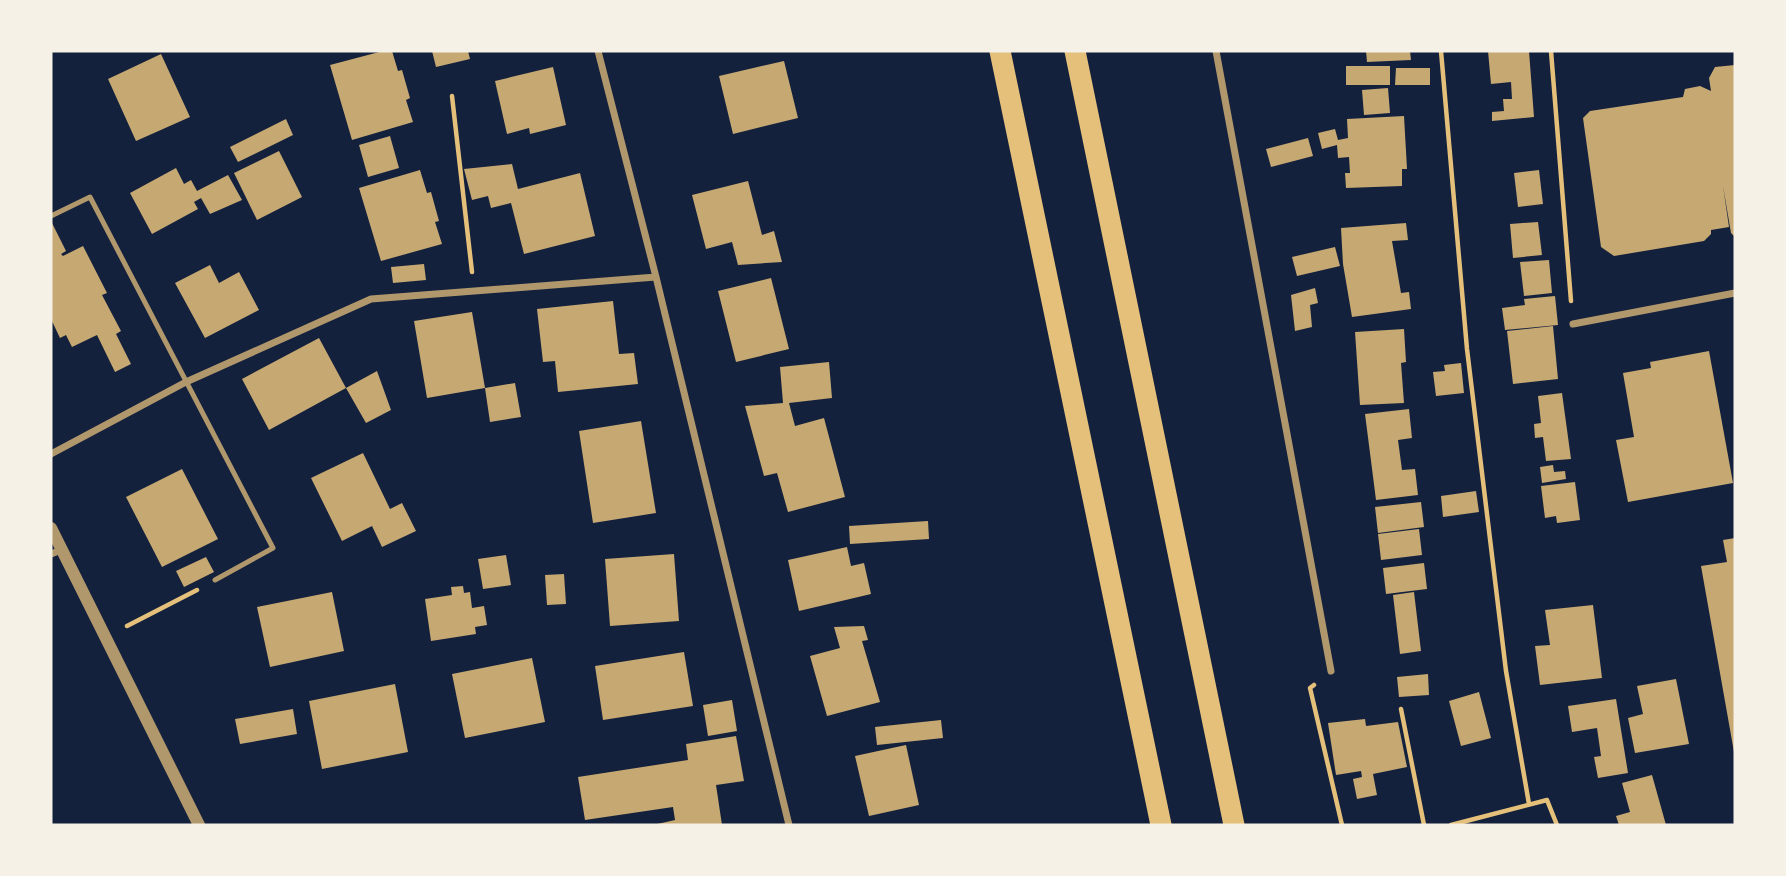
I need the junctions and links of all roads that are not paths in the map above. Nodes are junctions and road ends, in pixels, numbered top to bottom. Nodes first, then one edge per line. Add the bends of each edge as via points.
1 (598, 51) edge
2 (1000, 51) edge
3 (1075, 51) edge
4 (1216, 51) edge
5 (51, 216) edge
6 (656, 277) junction
7 (1735, 293) edge
8 (1573, 324) road end
9 (186, 382) junction
10 (51, 454) edge
11 (51, 528) edge
12 (56, 552) edge
13 (215, 580) road end
14 (1331, 671) road end
15 (198, 825) edge
16 (789, 825) edge
17 (1161, 825) edge
18 (1234, 825) edge

1 - 6 street
2 - 17 highway
3 - 18 highway
4 - 14 street
5 - 9 lane via 90,197
6 - 9 street via 371,299
6 - 16 street
7 - 8 street
9 - 10 street
9 - 13 lane via 273,548
11 - 12 street
12 - 15 street

